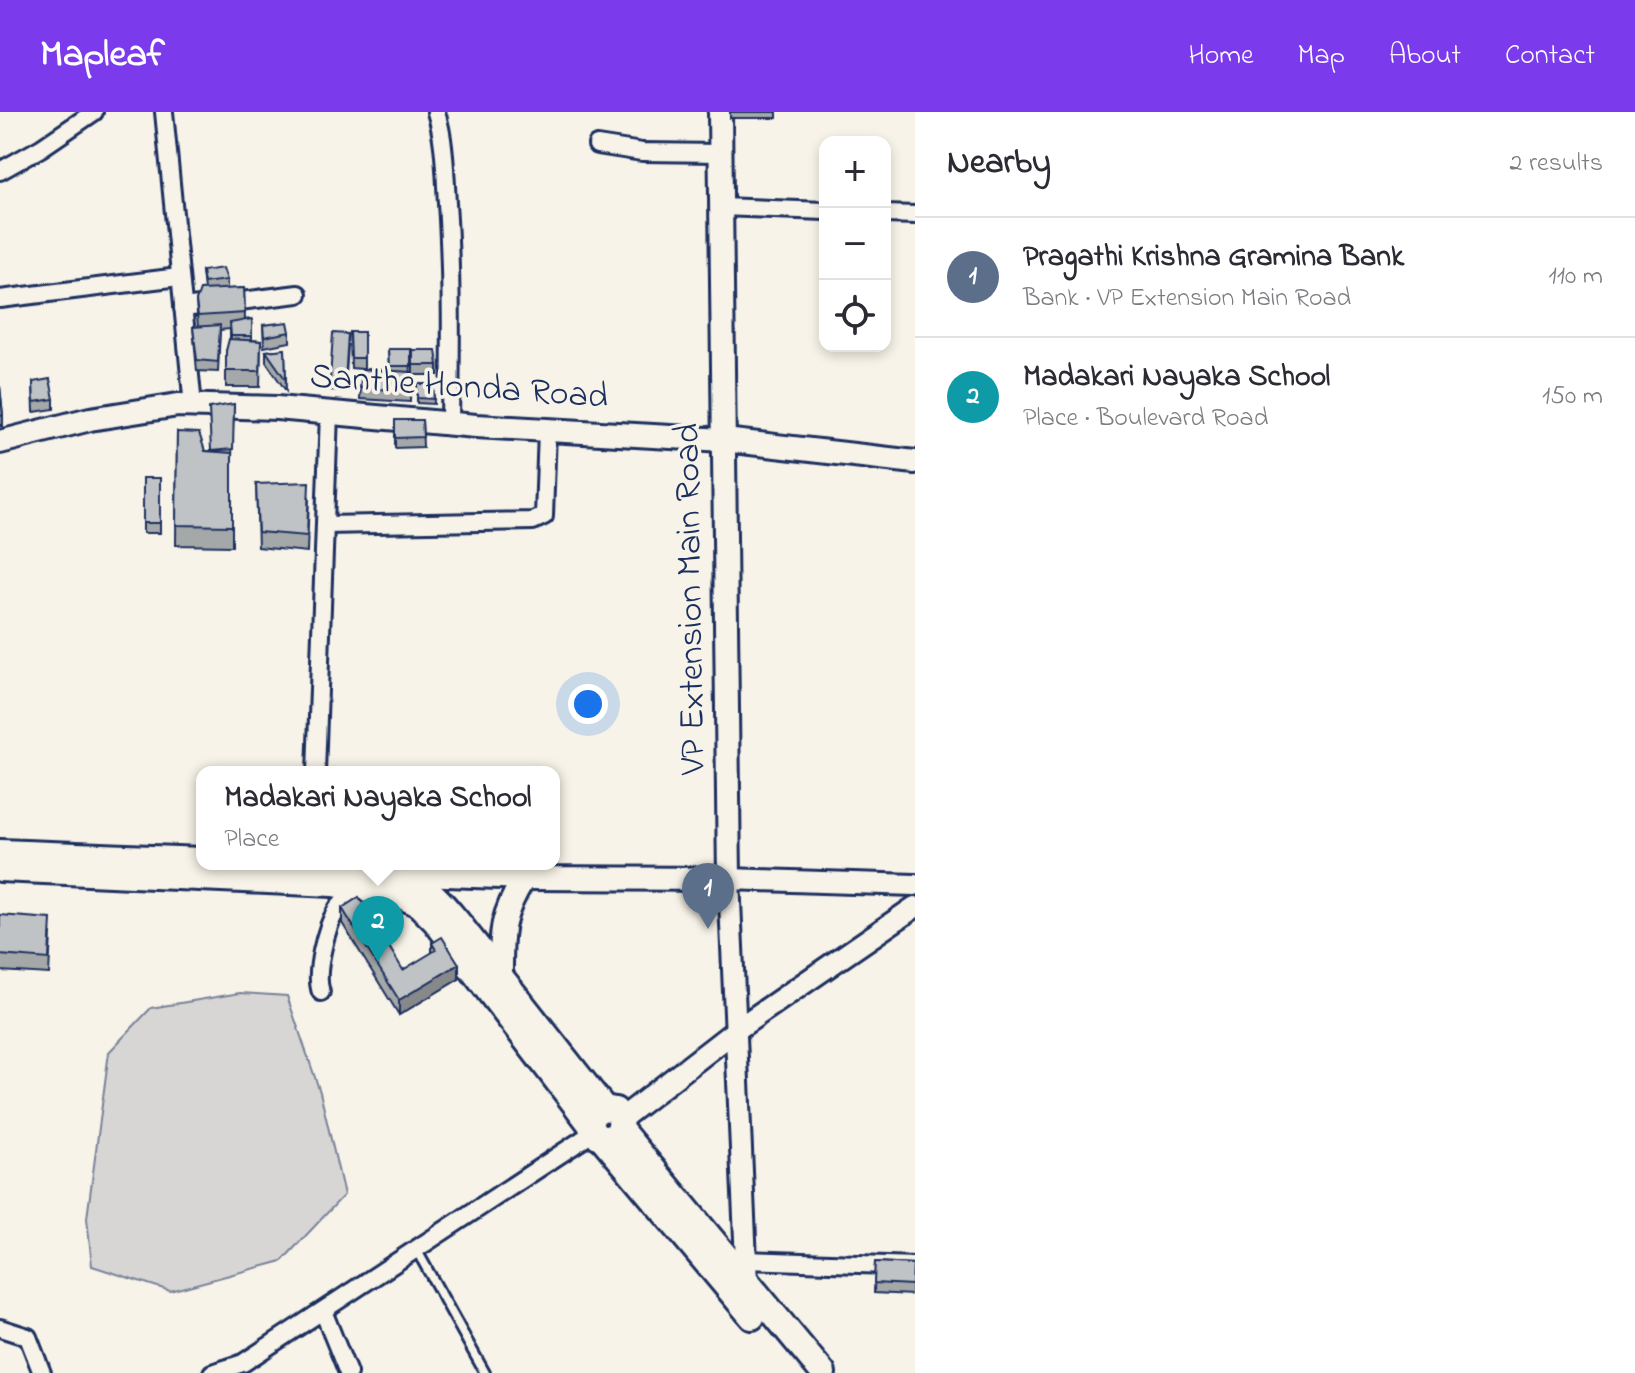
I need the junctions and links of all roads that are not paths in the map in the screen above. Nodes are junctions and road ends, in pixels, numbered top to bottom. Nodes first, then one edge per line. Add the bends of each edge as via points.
1 (94, 112) edge
2 (164, 112) edge
3 (436, 112) edge
4 (720, 112) edge
5 (597, 145) dead end
6 (720, 153) junction
7 (0, 171) edge
8 (721, 207) junction
9 (819, 211) edge
10 (891, 214) edge
11 (915, 215) edge
12 (179, 277) junction
13 (298, 294) dead end
14 (0, 299) edge
15 (183, 308) junction
16 (193, 406) junction
17 (329, 413) junction
18 (450, 423) junction
19 (547, 430) junction
20 (724, 440) junction
21 (0, 442) edge
22 (915, 462) edge
23 (325, 525) junction
24 (316, 766) edge
25 (0, 852) edge
26 (196, 860) edge
27 (0, 869) edge
28 (332, 870) edge
29 (524, 878) junction
30 (729, 879) junction
31 (370, 880) junction
32 (915, 885) edge
33 (915, 907) edge
34 (501, 976) junction
35 (321, 992) dead end
36 (736, 1030) junction
37 (605, 1125) junction
38 (416, 1249) junction
39 (915, 1266) edge
40 (742, 1279) junction
41 (323, 1311) junction
42 (0, 1328) edge
43 (245, 1368) edge
44 (42, 1373) edge
45 (212, 1373) edge
46 (348, 1373) edge
47 (485, 1373) edge
48 (801, 1373) edge
49 (823, 1373) edge

1 - 7 street
2 - 12 street
3 - 18 street via 449,227
4 - 6 main road, VP Extension Main Road
5 - 6 street via 642,152
6 - 8 main road, VP Extension Main Road
8 - 9 street
8 - 20 main road, VP Extension Main Road
10 - 11 street
12 - 14 street
12 - 15 street
13 - 15 street
15 - 16 street
16 - 17 main road, Santhe Honda Road
16 - 21 main road, Santhe Honda Road via 90,419
17 - 18 main road, Santhe Honda Road
17 - 23 street
18 - 19 main road, Santhe Honda Road
19 - 20 main road, Santhe Honda Road
19 - 23 street via 544,516 533,521
20 - 22 main road, Santhe Honda Road
20 - 30 main road, VP Extension Main Road
23 - 24 street
25 - 26 main road
27 - 31 main road
28 - 31 main road
29 - 30 main road
29 - 31 main road
29 - 34 main road via 505,912
30 - 32 street
30 - 36 street
31 - 34 main road via 422,887 439,900
31 - 35 street via 336,910 325,939
31 - 37 main road via 418,904 435,921
33 - 36 street
34 - 37 main road
36 - 37 street
36 - 40 street
37 - 38 street
37 - 40 main road
38 - 41 street
38 - 47 lane
39 - 40 street
40 - 48 main road
40 - 49 main road
41 - 43 street
41 - 46 street
42 - 44 street via 28,1337
43 - 45 street

